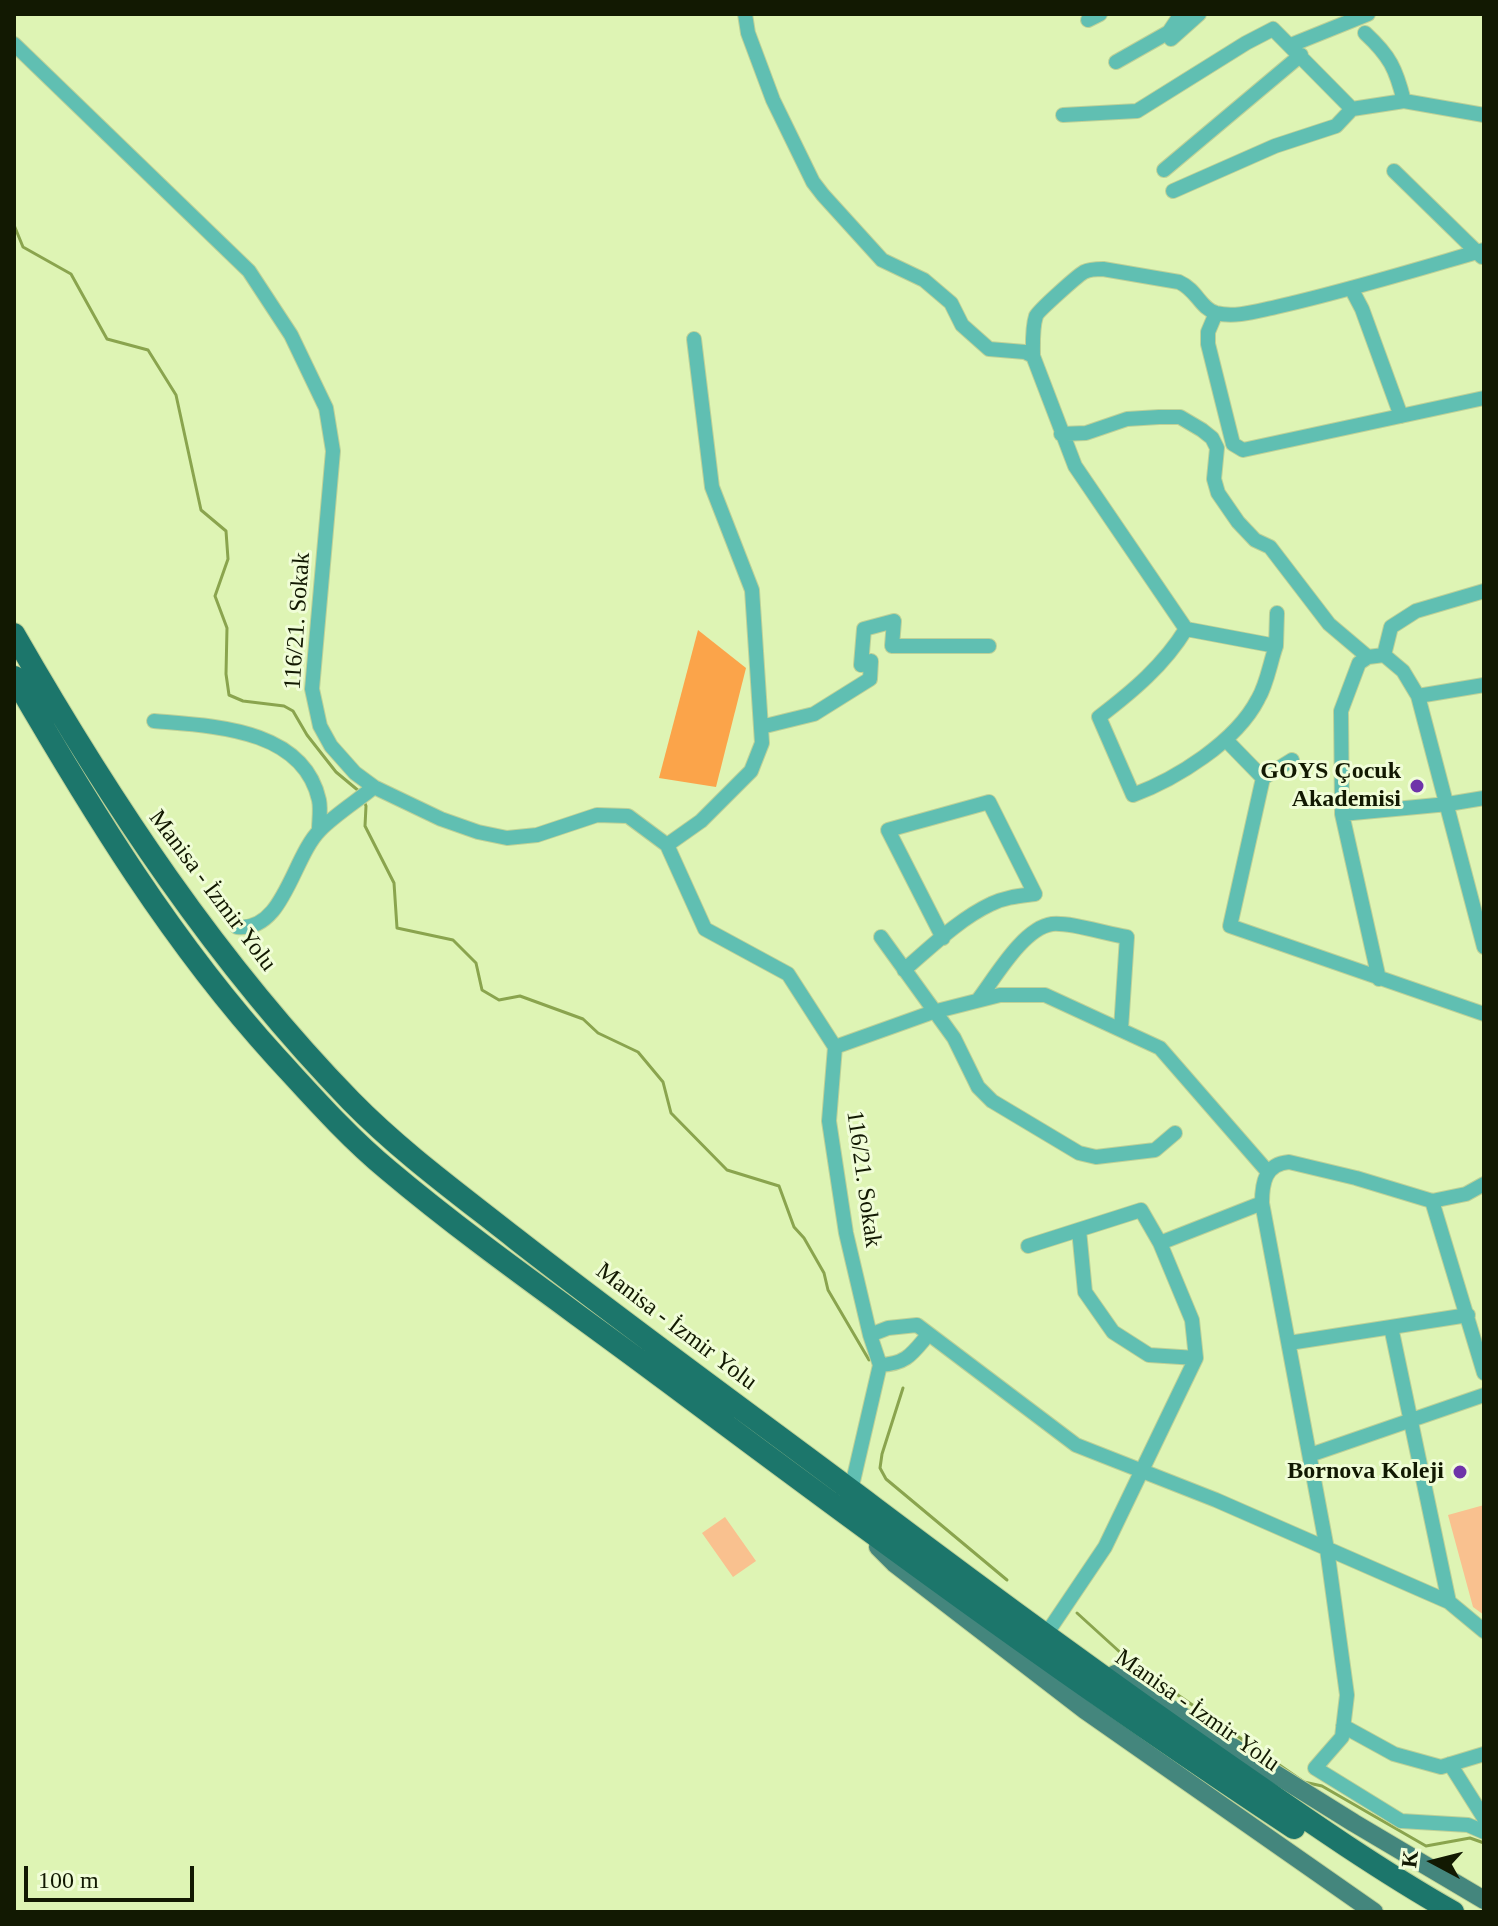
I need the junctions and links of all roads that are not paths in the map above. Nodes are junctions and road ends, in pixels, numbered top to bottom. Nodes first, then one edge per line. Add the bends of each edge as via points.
1 (745, 14) edge
2 (1181, 14) edge
3 (1199, 14) edge
4 (1368, 14) edge
5 (1365, 33) dead end
6 (14, 44) edge
7 (1164, 45) dead end
8 (1296, 50) junction
9 (1116, 62) dead end
10 (1404, 101) junction
11 (1352, 109) junction
12 (1063, 115) dead end
13 (1484, 115) edge
14 (1164, 170) dead end
15 (1394, 171) dead end
16 (1173, 191) dead end
17 (1482, 254) edge
18 (1351, 288) junction
19 (1216, 313) junction
20 (694, 339) dead end
21 (1033, 356) junction
22 (1484, 398) edge
23 (1401, 416) junction
24 (1061, 434) junction
25 (1484, 591) edge
26 (1277, 613) dead end
27 (1186, 629) junction
28 (14, 634) edge
29 (989, 646) dead end
30 (1276, 646) junction
31 (1384, 655) junction
32 (1368, 657) junction
33 (14, 677) edge
34 (1484, 685) edge
35 (1418, 696) junction
36 (154, 721) dead end
37 (761, 727) junction
38 (1226, 740) junction
39 (1292, 760) dead end
40 (1263, 778) junction
41 (374, 787) junction
42 (1484, 798) edge
43 (1448, 804) junction
44 (1342, 814) junction
45 (319, 830) junction
46 (667, 845) junction
47 (1480, 911) edge
48 (237, 927) dead end
49 (881, 937) dead end
50 (943, 938) junction
51 (1484, 947) edge
52 (904, 970) junction
53 (1379, 979) junction
54 (978, 1000) junction
55 (933, 1012) junction
56 (1484, 1014) edge
57 (1121, 1029) junction
58 (835, 1047) junction
59 (1175, 1133) dead end
60 (1268, 1172) junction
61 (1484, 1184) edge
62 (1432, 1201) junction
63 (1262, 1203) junction
64 (1079, 1230) junction
65 (1160, 1243) junction
66 (1028, 1246) dead end
67 (1468, 1315) junction
68 (1391, 1327) junction
69 (870, 1335) junction
70 (927, 1336) junction
71 (1289, 1343) junction
72 (1196, 1358) junction
73 (880, 1365) junction
74 (1484, 1373) edge
75 (1484, 1395) edge
76 (1410, 1420) junction
77 (1310, 1455) junction
78 (1141, 1469) junction
79 (851, 1490) junction
80 (835, 1507) junction
81 (1327, 1549) junction
82 (1449, 1602) junction
83 (1484, 1631) edge
84 (1048, 1638) junction
85 (1343, 1726) junction
86 (1484, 1754) edge
87 (1450, 1764) junction
88 (1484, 1818) edge
89 (1484, 1832) edge
90 (1484, 1900) edge
91 (1374, 1912) edge
92 (1422, 1912) edge
93 (1453, 1912) edge

1 - 21 street via 773,100 823,195 882,260 924,280 951,303 962,325 989,349
2 - 9 street via 1169,32
3 - 7 street
4 - 8 street
5 - 10 street via 1395,69
6 - 41 street, 116/21. Sokak via 249,271 306,365 326,408 333,451 312,689 331,746
8 - 11 street
8 - 12 street via 1273,29 1137,111
8 - 14 street
10 - 11 street
10 - 13 street
11 - 16 street via 1336,126 1275,146
15 - 17 street
17 - 18 street
18 - 19 street via 1254,312
18 - 23 street
19 - 21 street via 1179,282 1103,269 1083,272 1042,306
19 - 23 street via 1208,344 1238,448
20 - 37 street via 712,487 752,590
21 - 24 street
22 - 23 street
24 - 27 street via 1105,514
24 - 32 street via 1159,417 1180,417 1202,430 1217,448 1218,493 1238,522 1270,547 1329,624
25 - 31 street via 1416,611 1391,627
26 - 30 street
27 - 30 street
27 - 38 street via 1142,684 1099,717 1133,795 1166,783
28 - 79 highway, Manisa - İzmir Yolu via 157,864 210,936 351,1101 398,1146 549,1265
29 - 37 street via 892,646 894,621 864,629 861,665 871,661 870,679 814,714
30 - 38 street via 1258,700
31 - 32 street
31 - 35 street via 1403,671
32 - 44 street via 1359,663 1341,711
33 - 80 highway, Manisa - İzmir Yolu via 105,831 169,925 326,1111 397,1177
34 - 35 street
35 - 43 street
36 - 45 street via 254,736 281,748 309,774 319,801
37 - 46 street via 762,743 751,771 701,821
38 - 40 street
39 - 40 street
40 - 53 street via 1230,926
41 - 45 street
41 - 46 street, 116/21. Sokak via 441,819 507,838 537,835 597,815 628,816
42 - 43 street
43 - 44 street
43 - 47 street
44 - 53 street
45 - 48 street via 274,913 251,928
46 - 58 street, 116/21. Sokak via 705,929 788,974
47 - 51 street
49 - 52 street
50 - 50 street via 990,904 1035,894 989,802 888,830
50 - 52 street
52 - 55 street
53 - 56 street
54 - 55 street
54 - 57 street via 1045,995
54 - 57 street via 1039,927 1055,924 1127,937
55 - 58 street
55 - 59 street via 992,1101 1079,1153 1096,1157 1155,1150
57 - 60 street via 1160,1048
58 - 69 street, 116/21. Sokak via 829,1121 846,1233
60 - 62 street via 1279,1163 1298,1163
60 - 63 street
61 - 62 street
62 - 67 street
63 - 65 street
63 - 71 street
64 - 65 street via 1141,1210
64 - 66 street
64 - 72 street via 1085,1292 1113,1332 1149,1355
65 - 72 street via 1192,1320
67 - 68 street
67 - 74 street
68 - 71 street
68 - 76 street
69 - 70 street via 917,1325
69 - 73 street, 116/21. Sokak
70 - 73 street via 910,1357
70 - 78 street via 1076,1445
71 - 77 street
72 - 78 street
73 - 79 street
75 - 76 street
76 - 77 street
76 - 82 street
77 - 81 street
78 - 81 street
78 - 84 street via 1105,1547
79 - 84 highway, Manisa - İzmir Yolu
80 - 91 main road via 894,1563 1085,1710
80 - 92 highway, Manisa - İzmir Yolu via 1164,1743
81 - 82 street
81 - 85 street via 1347,1695
82 - 83 street
84 - 90 main road via 1126,1680
84 - 93 highway, Manisa - İzmir Yolu via 1285,1804
85 - 87 street via 1394,1754 1441,1767
85 - 89 street via 1342,1737 1315,1768 1401,1821 1468,1825
86 - 87 street
87 - 88 street

